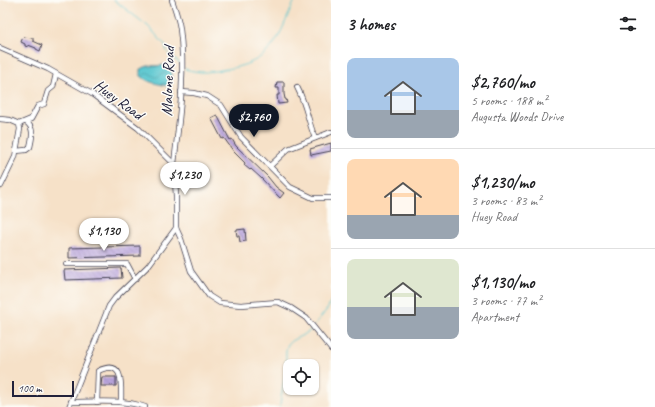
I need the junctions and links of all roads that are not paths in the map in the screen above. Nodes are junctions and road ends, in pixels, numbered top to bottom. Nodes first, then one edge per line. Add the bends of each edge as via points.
1 (172, 0) edge
2 (0, 48) edge
3 (56, 74) junction
4 (298, 88) dead end
5 (181, 92) junction
6 (0, 119) edge
7 (26, 122) junction
8 (19, 124) junction
9 (331, 132) edge
10 (315, 138) junction
11 (16, 151) junction
12 (174, 164) junction
13 (270, 166) junction
14 (1, 186) edge
15 (331, 198) edge
16 (176, 228) junction
17 (66, 264) dead end
18 (135, 279) junction
19 (331, 349) edge
20 (98, 402) junction
21 (121, 402) junction
22 (70, 405) edge
23 (143, 407) edge

1 - 5 street, Malone Road via 180,28
2 - 3 street, Huey Road
3 - 7 street via 53,87 48,91 44,104 38,106 31,119
3 - 12 street, Huey Road via 92,94 138,128
4 - 10 street
5 - 12 street, Malone Road
5 - 13 street via 207,96 221,106 241,137
6 - 8 street
7 - 8 street
7 - 11 street via 32,131 30,147
8 - 11 street
9 - 10 street
10 - 13 street via 288,149
11 - 14 street
12 - 16 street
13 - 15 street via 290,187 313,198
16 - 18 street
16 - 19 street via 191,271 209,296 220,303 241,305 278,302 306,318
17 - 18 street via 127,264
18 - 22 street via 109,306
20 - 21 street
20 - 21 street via 98,372 111,368 120,375
20 - 22 street
21 - 23 street

